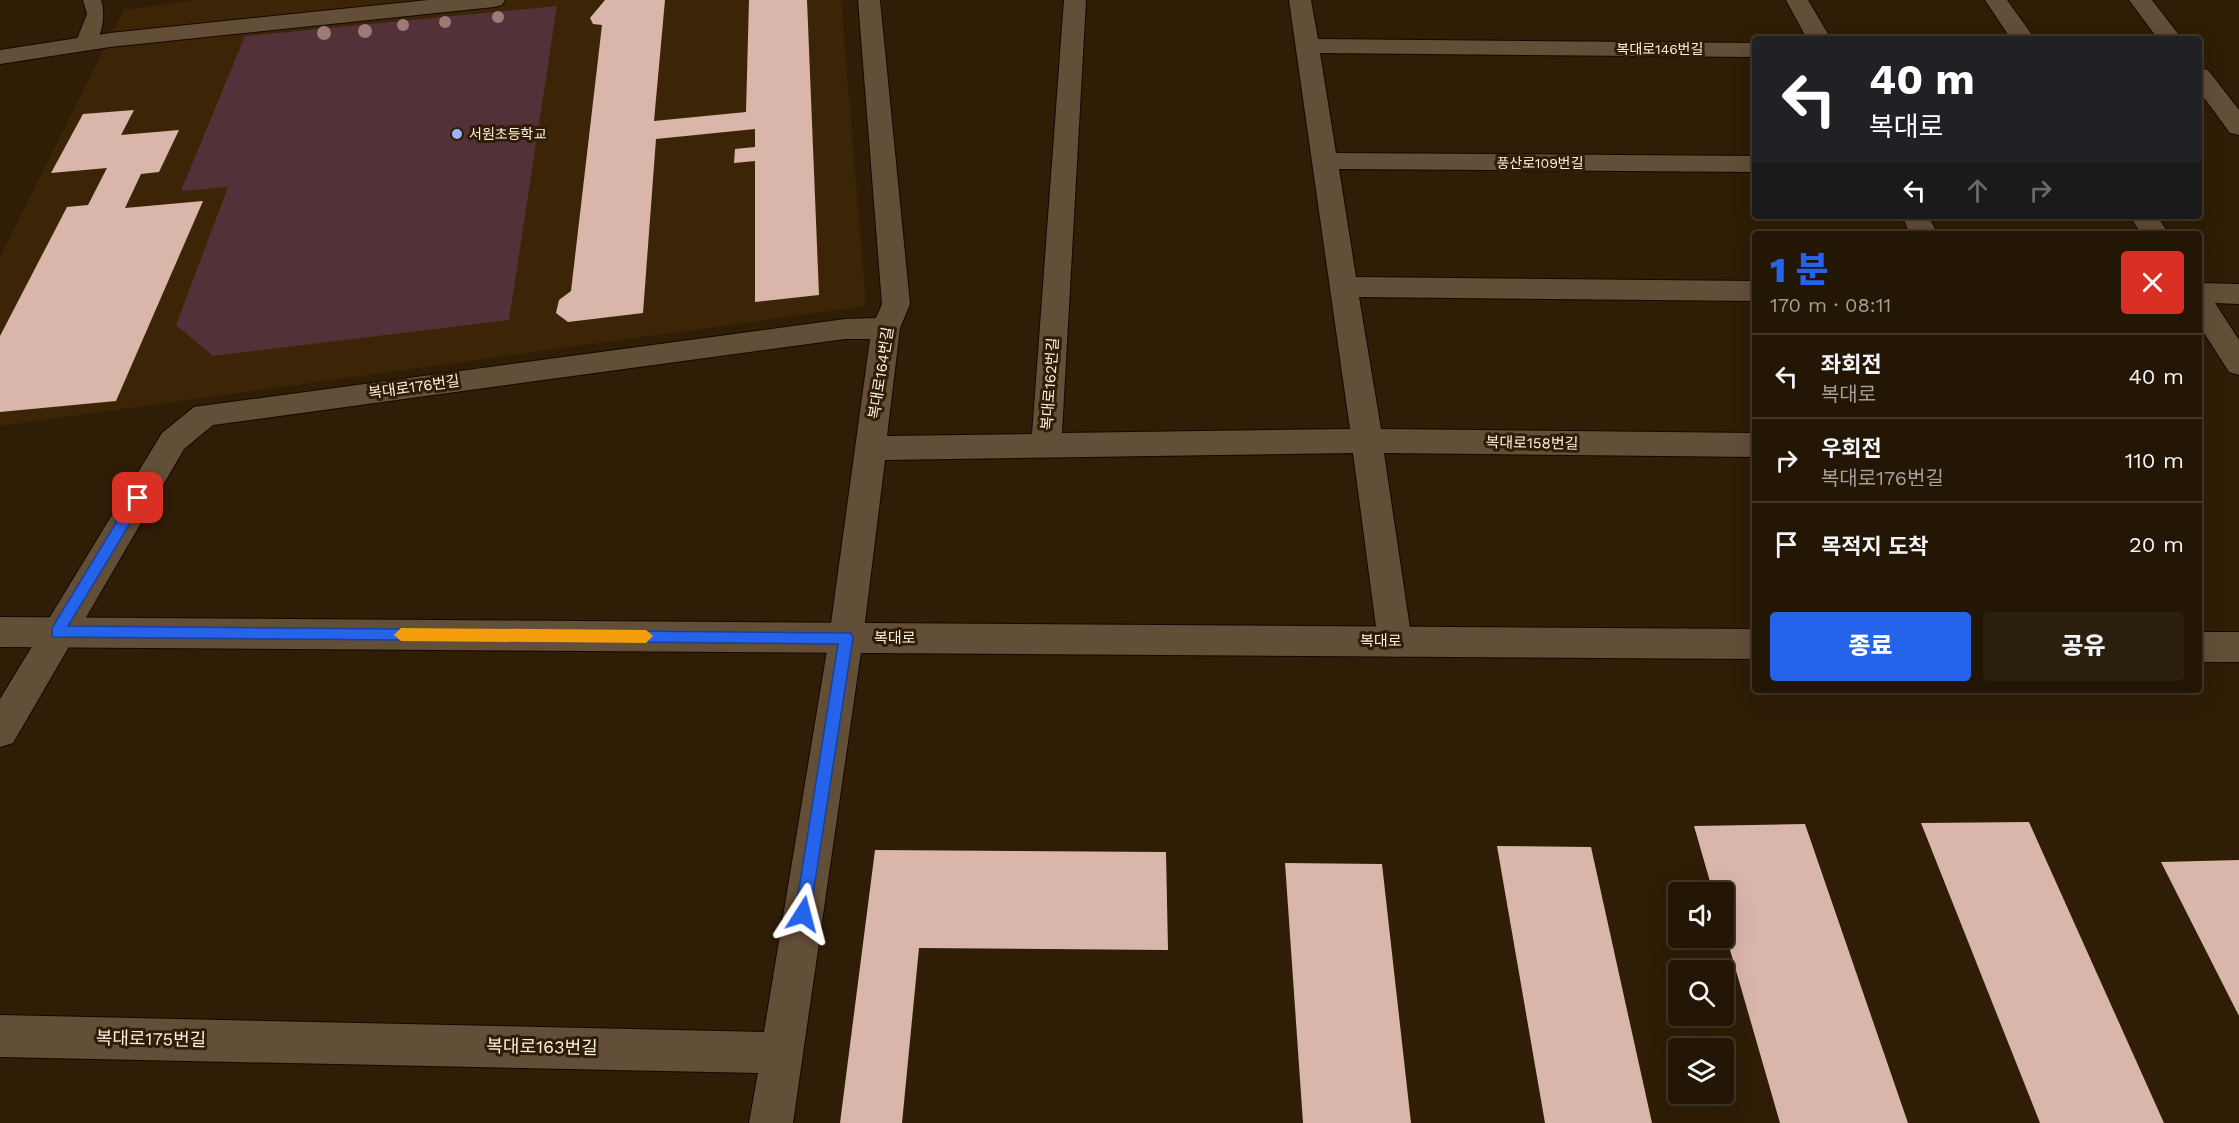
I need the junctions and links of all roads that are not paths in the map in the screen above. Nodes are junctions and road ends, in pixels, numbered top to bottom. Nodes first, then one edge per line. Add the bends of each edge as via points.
1 (92, 0) edge
2 (494, 0) edge
3 (869, 0) edge
4 (1075, 0) edge
5 (1300, 0) edge
6 (1797, 0) edge
7 (1996, 0) edge
8 (2140, 0) edge
9 (1817, 36) edge
10 (2021, 36) edge
11 (2168, 36) edge
12 (85, 44) junction
13 (1307, 46) junction
14 (1752, 50) edge
15 (0, 57) edge
16 (2202, 79) edge
17 (2236, 123) edge
18 (1325, 161) junction
19 (1752, 164) edge
20 (1344, 287) junction
21 (1752, 291) edge
22 (2202, 293) edge
23 (2239, 294) edge
24 (2202, 307) edge
25 (886, 328) junction
26 (2239, 364) edge
27 (1367, 441) junction
28 (1752, 445) edge
29 (1046, 447) junction
30 (870, 448) junction
31 (0, 632) edge
32 (57, 632) junction
33 (846, 638) junction
34 (1395, 642) junction
35 (1752, 644) edge
36 (2202, 647) edge
37 (2239, 647) edge
38 (0, 731) edge
39 (0, 1036) edge
40 (303, 1042) joint
41 (782, 1053) junction
42 (771, 1123) edge

1 - 12 lane via 96,14
2 - 12 street
3 - 25 street, 복대로164번길 via 896,304
4 - 29 street, 복대로162번길
5 - 13 street
6 - 9 street
7 - 10 street
8 - 11 street
12 - 15 street
13 - 14 street, 복대로146번길
13 - 18 street
16 - 17 street
18 - 19 street, 풍산로109번길
18 - 20 street
20 - 21 street
20 - 27 street
22 - 23 street
24 - 26 street
25 - 30 street, 복대로164번길
25 - 32 street, 복대로176번길 via 845,328 205,415 173,441
27 - 28 street, 복대로158번길
27 - 29 street, 복대로162번길
27 - 34 street
29 - 30 street
30 - 33 street, 복대로164번길
31 - 32 street, 복대로
32 - 33 street, 복대로
32 - 38 street
33 - 34 street, 복대로
33 - 41 street
34 - 35 street, 복대로
36 - 37 street
39 - 40 street, 복대로175번길
40 - 41 street, 복대로163번길
41 - 42 street

